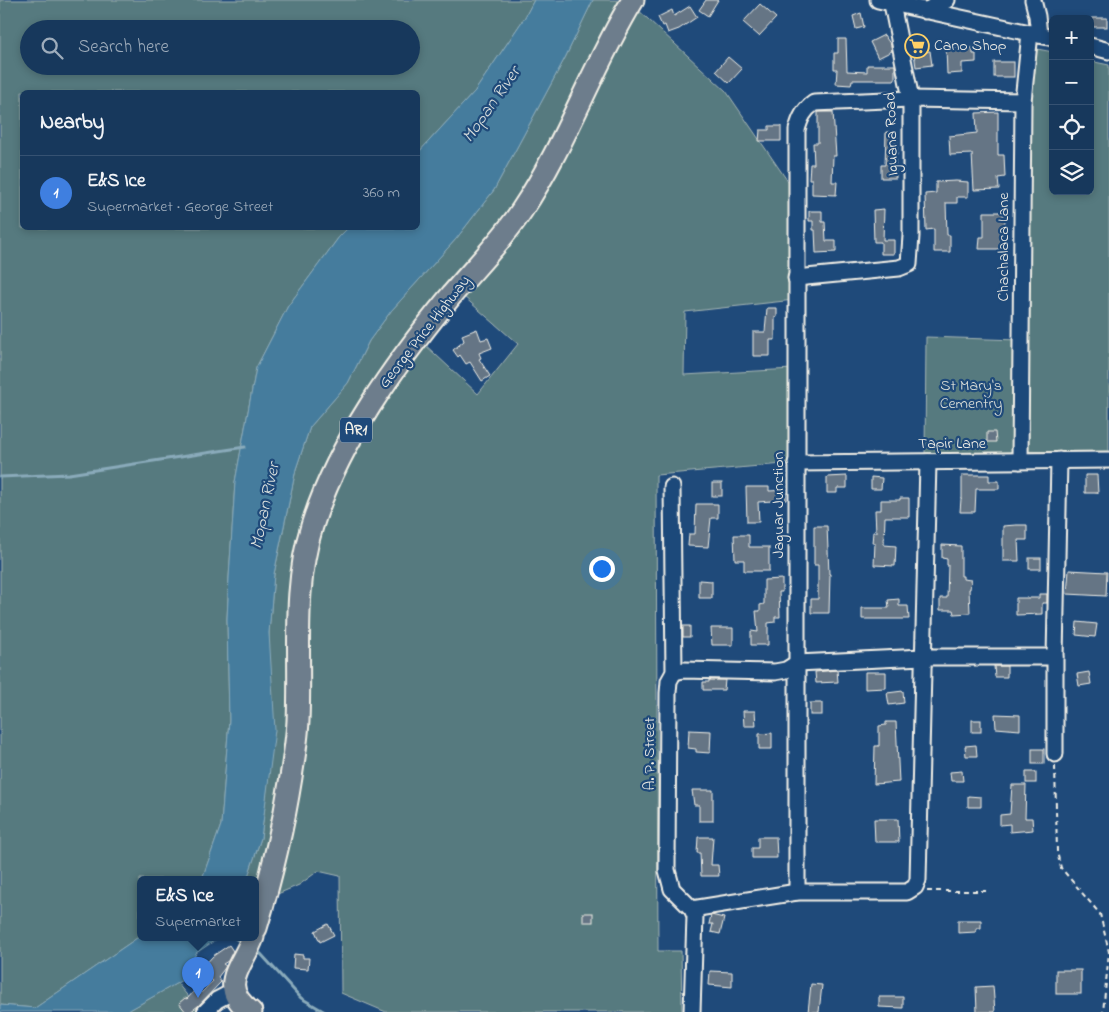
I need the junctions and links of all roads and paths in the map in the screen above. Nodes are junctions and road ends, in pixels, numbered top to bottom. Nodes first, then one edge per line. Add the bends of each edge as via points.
1 (634, 0) edge
2 (947, 0) edge
3 (1033, 0) edge
4 (885, 2) edge
5 (925, 10) junction
6 (1041, 36) edge
7 (1094, 47) edge
8 (1109, 50) edge
9 (911, 99) junction
10 (1023, 101) junction
11 (796, 278) junction
12 (1059, 460) junction
13 (1109, 460) edge
14 (1020, 461) junction
15 (928, 462) junction
16 (796, 463) junction
17 (672, 487) dead end
18 (923, 657) junction
19 (1055, 657) junction
20 (797, 663) junction
21 (674, 672) junction
22 (1055, 754) joint
23 (915, 887) junction
24 (989, 890) dead end
25 (797, 892) junction
26 (692, 909) junction
27 (259, 913) edge
28 (250, 941) edge
29 (234, 991) junction
30 (205, 1012) edge
31 (251, 1012) edge
32 (692, 1012) edge
33 (1103, 1012) edge

1 - 27 highway, George Price Highway / AR1 via 618,25 537,187 510,228 400,361 364,416 318,509 306,550 298,604 298,720 288,798 277,854
2 - 5 street
3 - 6 street, Chachalaca Lane
4 - 5 street
4 - 9 street, Iguana Road
5 - 6 street
6 - 10 street, Chachalaca Lane
7 - 8 street
9 - 10 street
9 - 11 street, Jaguar Junction via 814,103 800,118 796,142
9 - 11 street, Iguana Road via 909,264 899,268
10 - 14 street, Chachalaca Lane
11 - 16 street, Jaguar Junction
12 - 13 street, Tapir Lane
12 - 14 street, Tapir Lane
12 - 19 street
14 - 15 street, Tapir Lane
15 - 16 street, Tapir Lane
15 - 18 street
16 - 20 street, Jaguar Junction
17 - 21 street, A. P. Street
18 - 19 street
18 - 20 street
18 - 23 street via 918,880
19 - 22 street
20 - 21 street via 775,672
20 - 25 street, Jaguar Junction
21 - 26 street, A. P. Street via 668,693 667,870 672,889
22 - 33 path via 1057,852 1061,868 1100,914 1109,952
23 - 24 path via 940,892
23 - 25 street via 907,892
25 - 26 street
26 - 32 street via 695,924
28 - 29 highway, George Price Highway / AR1 via 235,972
29 - 30 street via 217,1000
29 - 31 highway

